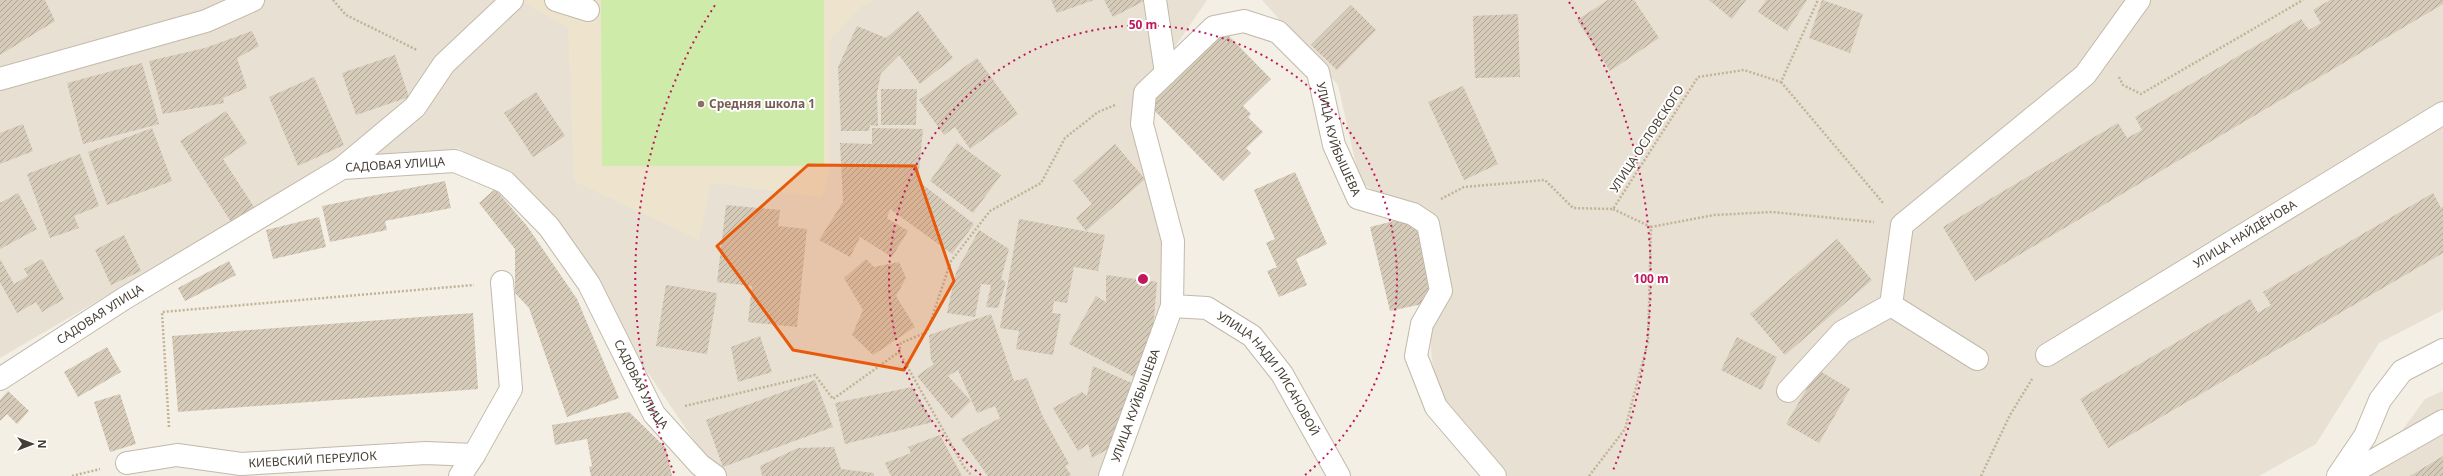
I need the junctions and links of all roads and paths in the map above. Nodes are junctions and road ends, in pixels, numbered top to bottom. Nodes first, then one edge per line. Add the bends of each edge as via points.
1 (253, 0) edge
2 (333, 0) edge
3 (512, 0) edge
4 (556, 0) edge
5 (1155, 0) edge
6 (1818, 0) edge
7 (2139, 0) edge
8 (2304, 0) edge
9 (588, 10) dead end
10 (2104, 48) junction
11 (444, 64) junction
12 (1166, 73) junction
13 (0, 80) edge
14 (1782, 82) junction
15 (1145, 92) junction
16 (2443, 113) edge
17 (342, 168) junction
18 (1613, 209) junction
19 (1413, 214) junction
20 (1902, 225) junction
21 (1650, 227) junction
22 (502, 282) joint
23 (1891, 305) junction
24 (1172, 306) junction
25 (2443, 350) edge
26 (899, 352) junction
27 (2047, 355) joint
28 (1977, 360) dead end
29 (0, 380) edge
30 (1788, 391) dead end
31 (654, 414) junction
32 (2443, 421) edge
33 (177, 455) junction
34 (474, 455) junction
35 (126, 463) dead end
36 (460, 476) edge
37 (715, 476) edge
38 (972, 476) edge
39 (1110, 476) edge
40 (1339, 476) edge
41 (1495, 476) edge
42 (1589, 476) edge
43 (1981, 476) edge
44 (2338, 476) edge
45 (2346, 476) edge

1 - 13 street via 206,21
2 - 11 path via 346,15
3 - 11 street
4 - 9 street
5 - 12 street
6 - 14 path
7 - 10 street
8 - 10 path via 2141,94 2123,85
10 - 20 street via 2085,75
11 - 17 street via 415,107
12 - 15 street, УЛИЦА КУЙБЫШЕВА
12 - 19 street, УЛИЦА КУЙБЫШЕВА via 1214,27 1244,21 1278,32 1318,72 1334,145 1358,198
14 - 18 path, УЛИЦА ОСЛОВСКОГО via 1744,70 1698,77
14 - 20 path
15 - 24 street, УЛИЦА КУЙБЫШЕВА via 1142,124 1173,241
15 - 26 path via 1098,112 1065,138 1041,183 990,211 951,260 927,332 902,343
16 - 27 street, УЛИЦА НАЙДЁНОВА
17 - 29 street, САДОВАЯ УЛИЦА via 125,298
17 - 31 street, САДОВАЯ УЛИЦА via 455,161 505,182 549,227 589,284
18 - 19 path, УЛИЦА ОСЛОВСКОГО via 1573,208 1545,180 1464,187
18 - 21 path
19 - 41 street, УЛИЦА КУЙБЫШЕВА via 1428,224 1440,291 1422,324 1416,356 1436,407
20 - 21 path via 1772,212 1714,215
20 - 23 street
21 - 42 path via 1648,342 1624,429
22 - 33 path via 162,312 169,427
22 - 34 street via 512,389
23 - 28 street
23 - 30 street via 1842,332
24 - 39 street, УЛИЦА КУЙБЫШЕВА
24 - 40 street, УЛИЦА НАДИ ЛИСАНОВОЙ via 1207,308 1252,336 1282,374
25 - 44 street via 2402,371 2380,400 2364,436
26 - 31 path via 833,399 815,375
26 - 38 path via 964,467
27 - 43 path via 2010,415
31 - 37 street, САДОВАЯ УЛИЦА via 700,465
32 - 45 street
33 - 34 street, КИЕВСКИЙ ПЕРЕУЛОК via 241,464 426,453
33 - 35 street, КИЕВСКИЙ ПЕРЕУЛОК
34 - 36 street

